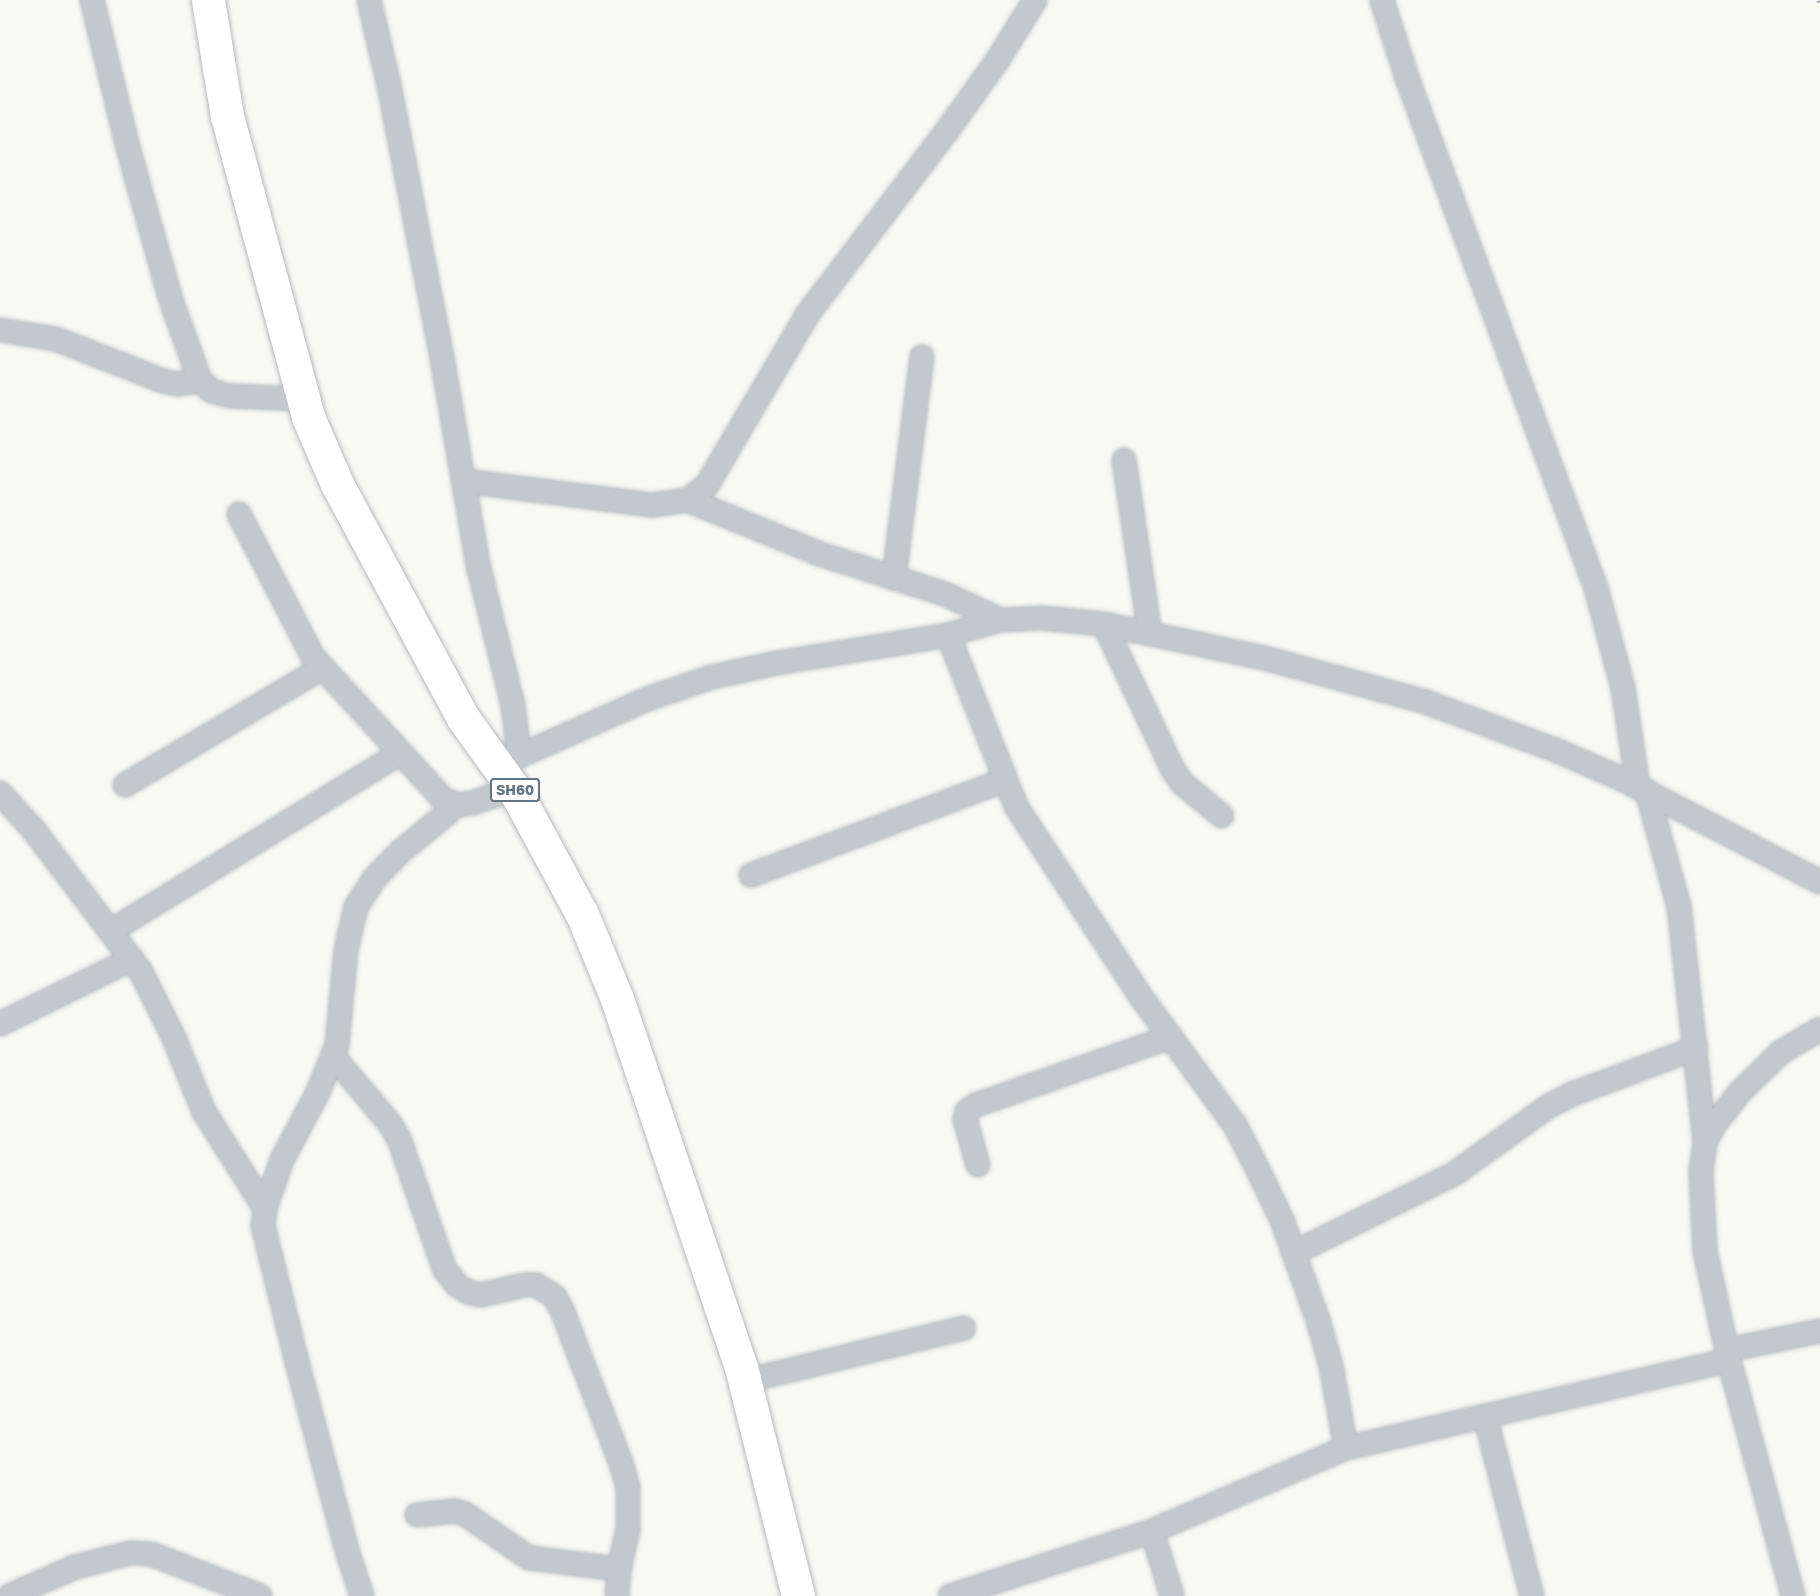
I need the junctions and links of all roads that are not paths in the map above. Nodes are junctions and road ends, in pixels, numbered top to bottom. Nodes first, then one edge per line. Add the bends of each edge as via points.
1 (92, 0) edge
2 (208, 0) edge
3 (369, 0) edge
4 (1035, 0) edge
5 (1382, 0) edge
6 (0, 330) edge
7 (922, 357) dead end
8 (200, 381) junction
9 (303, 399) junction
10 (1124, 460) dead end
11 (464, 481) junction
12 (688, 500) junction
13 (239, 514) dead end
14 (894, 578) junction
15 (1000, 620) junction
16 (1104, 624) junction
17 (1150, 634) junction
18 (948, 635) junction
19 (322, 668) junction
20 (400, 753) junction
21 (510, 770) junction
22 (1005, 780) junction
23 (124, 785) dead end
24 (1643, 789) junction
25 (0, 793) edge
26 (457, 804) junction
27 (1222, 816) dead end
28 (751, 875) dead end
29 (1820, 882) edge
30 (111, 931) junction
31 (132, 959) junction
32 (0, 1024) edge
33 (1820, 1029) edge
34 (1170, 1037) junction
35 (1696, 1048) junction
36 (333, 1056) junction
37 (1706, 1142) junction
38 (978, 1165) dead end
39 (265, 1208) junction
40 (1294, 1254) junction
41 (964, 1328) dead end
42 (1820, 1331) edge
43 (1728, 1355) junction
44 (745, 1381) junction
45 (1485, 1416) junction
46 (1346, 1448) junction
47 (417, 1515) dead end
48 (1152, 1531) junction
49 (619, 1569) junction
50 (9, 1596) edge
51 (260, 1596) edge
52 (362, 1596) edge
53 (617, 1596) edge
54 (798, 1596) edge
55 (950, 1596) edge
56 (1172, 1596) edge
57 (1532, 1596) edge
58 (1793, 1596) edge

1 - 8 street via 167,286
2 - 9 main road, SH60 via 227,116
3 - 11 street via 389,85
4 - 12 street via 949,128 807,315 707,485
5 - 24 street via 1407,78 1596,588 1623,688
6 - 8 street via 56,339 163,381
7 - 14 street
8 - 9 street via 212,391 228,396
9 - 21 main road, SH60 via 337,484 463,717
10 - 17 street
11 - 12 street via 652,505
11 - 21 street via 479,569 513,705
12 - 14 street via 806,549
13 - 19 street
14 - 15 street via 969,603
15 - 16 street via 1042,618
15 - 18 street
16 - 17 street
16 - 27 street via 1173,770 1183,784
17 - 24 street via 1268,659 1423,701 1557,751
18 - 21 street via 777,663 712,678 650,698
18 - 22 street
19 - 20 street
19 - 23 street
20 - 26 street via 443,799
20 - 30 street
21 - 26 street via 472,803
21 - 44 main road, SH60 via 582,914 617,999
22 - 28 street
22 - 34 street via 1033,835
24 - 29 street
24 - 35 street via 1679,906
25 - 30 street via 33,829
26 - 36 street via 399,853 356,907 346,950 341,1025
30 - 31 street
31 - 32 street
31 - 39 street via 154,996 204,1112
33 - 37 street via 1781,1052 1739,1093
34 - 38 street via 975,1104 967,1111 966,1119
34 - 40 street via 1235,1125 1282,1220
35 - 37 street
35 - 40 street via 1549,1106 1454,1174
36 - 39 street via 282,1160
36 - 49 street via 399,1139 438,1251 457,1285 481,1295 536,1285 555,1297 628,1488 628,1529
37 - 43 street via 1701,1171 1705,1251
39 - 52 street via 263,1226
40 - 46 street via 1331,1366
41 - 44 street
42 - 43 street
43 - 45 street
43 - 58 street
44 - 54 main road, SH60
45 - 46 street
45 - 57 street
46 - 48 street
47 - 49 street via 455,1511 529,1558
48 - 55 street
48 - 56 street
49 - 53 street
50 - 51 street via 75,1567 130,1553 151,1554

